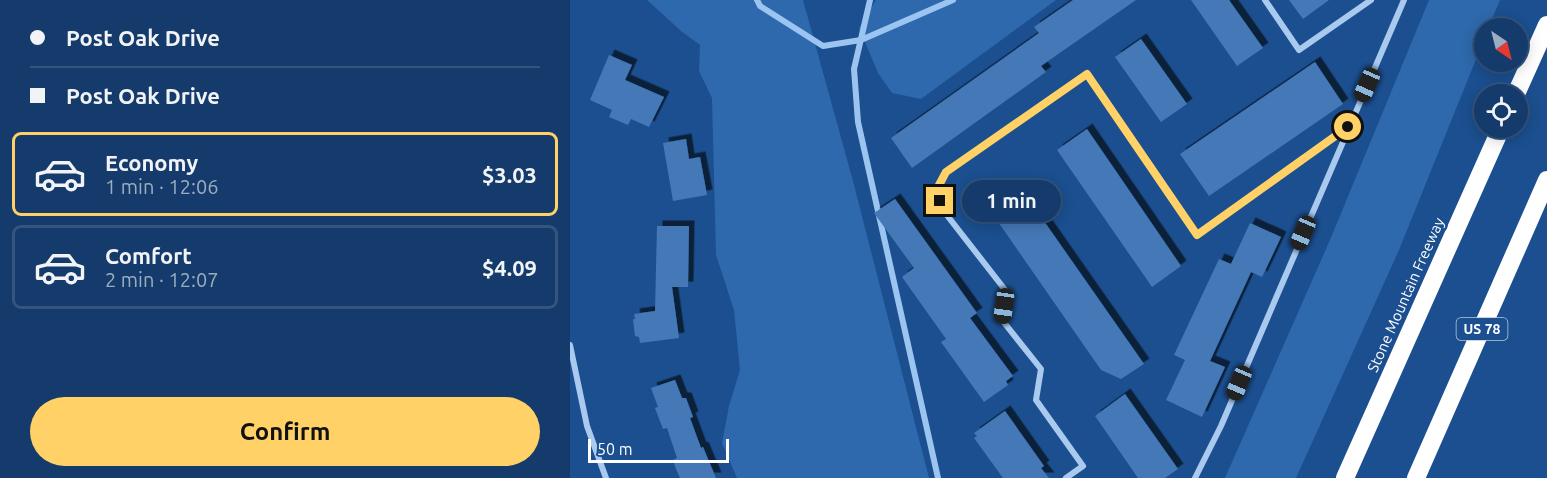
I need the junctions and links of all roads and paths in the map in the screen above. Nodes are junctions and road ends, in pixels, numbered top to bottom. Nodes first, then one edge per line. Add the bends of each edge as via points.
1 (1264, 0) edge
2 (1371, 0) edge
3 (1404, 0) edge
4 (1547, 25) edge
5 (1520, 84) edge
6 (1348, 127) junction
7 (1497, 138) edge
8 (1547, 180) edge
9 (570, 345) edge
10 (606, 478) edge
11 (1065, 478) edge
12 (1195, 478) edge
13 (1345, 478) edge
14 (1416, 478) edge

1 - 2 street via 1299,50
3 - 6 street
4 - 5 highway
6 - 11 street via 1197,235 1087,74 946,172 939,185 946,214 1006,291 1002,320 1041,369 1036,400 1083,466
6 - 12 street via 1226,416
7 - 13 highway, Stone Mountain Freeway
8 - 14 highway, US 78
9 - 10 street via 587,426

